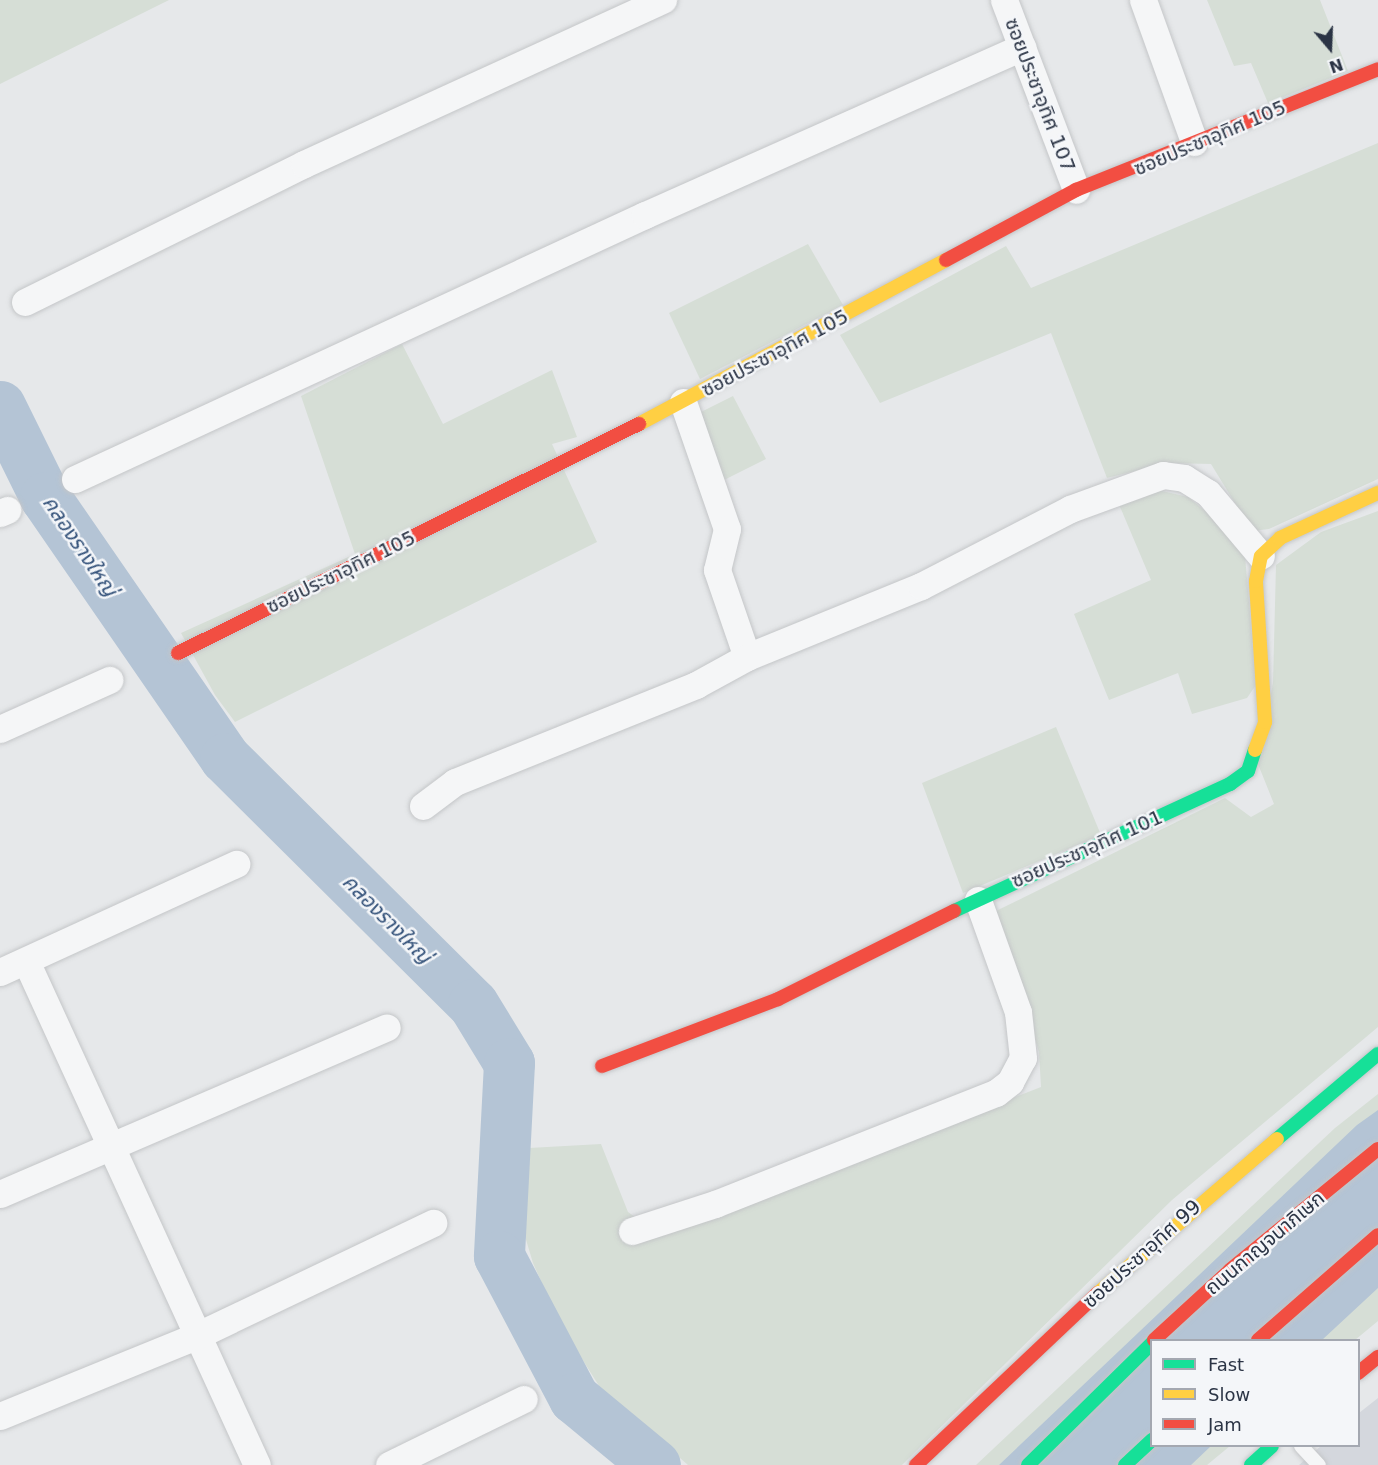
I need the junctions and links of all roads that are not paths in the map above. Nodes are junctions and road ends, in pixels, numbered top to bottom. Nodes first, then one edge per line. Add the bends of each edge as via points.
1 (663, 0) edge
2 (1004, 0) edge
3 (1143, 0) edge
4 (1022, 47) junction
5 (1378, 69) edge
6 (1194, 142) junction
7 (1076, 190) junction
8 (25, 302) dead end
9 (683, 402) junction
10 (75, 479) dead end
11 (1378, 493) edge
12 (1261, 556) junction
13 (178, 653) dead end
14 (747, 657) junction
15 (109, 680) dead end
16 (0, 729) edge
17 (423, 806) dead end
18 (236, 864) dead end
19 (978, 900) junction
20 (26, 961) junction
21 (0, 972) edge
22 (387, 1027) dead end
23 (1378, 1054) edge
24 (602, 1066) dead end
25 (112, 1148) junction
26 (1378, 1149) edge
27 (0, 1194) edge
28 (433, 1222) dead end
29 (632, 1231) dead end
30 (1378, 1235) edge
31 (196, 1336) junction
32 (1156, 1339) edge
33 (1260, 1339) edge
34 (1150, 1345) edge
35 (1378, 1357) edge
36 (1360, 1372) edge
37 (524, 1400) dead end
38 (0, 1416) edge
39 (1150, 1442) edge
40 (1271, 1447) edge
41 (1302, 1447) edge
42 (256, 1465) edge
43 (389, 1465) edge
44 (916, 1465) edge
45 (1028, 1465) edge
46 (1125, 1465) edge
47 (1251, 1465) edge
48 (1319, 1465) edge

1 - 8 street via 304,164
2 - 4 street, ซอยประชาอุทิศ 107
3 - 6 street
4 - 7 street, ซอยประชาอุทิศ 107
4 - 10 street via 645,215
5 - 6 main road, ซอยประชาอุทิศ 105
6 - 7 main road, ซอยประชาอุทิศ 105 via 1116,178
7 - 9 main road, ซอยประชาอุทิศ 105
9 - 13 main road, ซอยประชาอุทิศ 105
9 - 14 street via 727,529 717,570
11 - 12 main road via 1280,538
12 - 14 street via 1208,493 1184,478 1163,475 1070,509 921,586
12 - 19 main road, ซอยประชาอุทิศ 101 via 1256,581 1265,722 1248,771 1230,783
14 - 17 street via 696,686 455,782
15 - 16 street
18 - 20 street
19 - 24 main road, ซอยประชาอุทิศ 101 via 778,999
19 - 29 street via 1018,1012 1023,1058 1010,1082 996,1093 715,1204
20 - 21 street
20 - 25 street
22 - 25 street
23 - 44 main road, ซอยประชาอุทิศ 99 via 1175,1224
25 - 27 street
25 - 31 street
26 - 32 main road, ถนนกาญจนาภิเษก via 1230,1270
28 - 31 street
30 - 33 main road
31 - 38 street
31 - 42 street
34 - 45 main road, ถนนกาญจนาภิเษก
35 - 36 main road
37 - 43 street
39 - 46 main road
40 - 47 main road
41 - 48 lane

